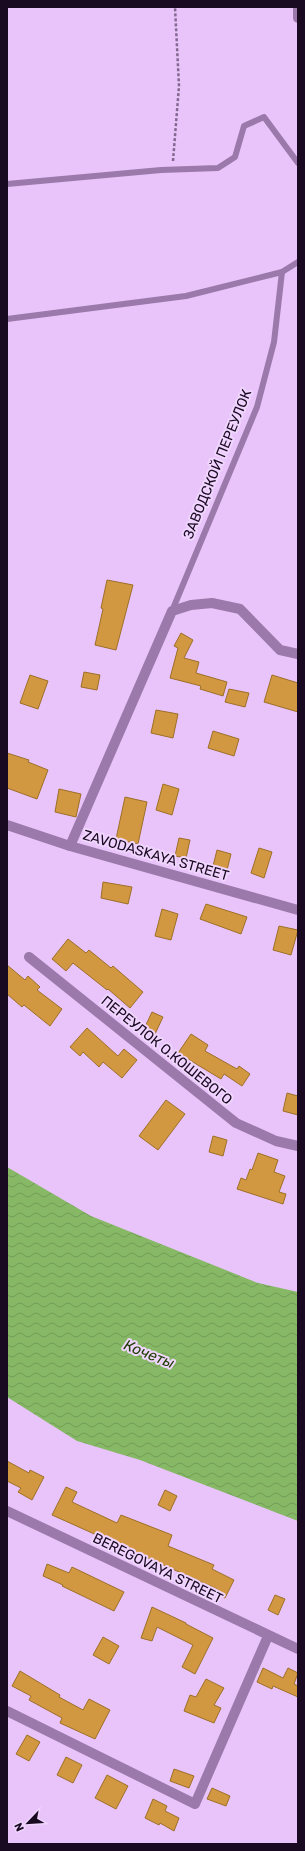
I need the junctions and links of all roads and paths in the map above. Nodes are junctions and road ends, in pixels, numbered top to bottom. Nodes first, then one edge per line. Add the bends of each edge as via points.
1 (175, 7) edge
2 (298, 7) edge
3 (298, 18) edge
4 (298, 163) edge
5 (173, 170) junction
6 (7, 184) edge
7 (298, 262) edge
8 (282, 272) junction
9 (7, 319) edge
10 (172, 611) junction
11 (298, 654) edge
12 (7, 825) edge
13 (70, 846) junction
14 (298, 910) edge
15 (29, 956) dead end
16 (298, 1146) edge
17 (7, 1511) edge
18 (268, 1636) junction
19 (298, 1650) edge
20 (7, 1711) edge

1 - 5 path via 179,86
2 - 3 street
4 - 5 lane via 264,117 244,126 235,157 218,168
5 - 6 lane
7 - 8 lane
8 - 9 lane via 186,296
8 - 10 lane, ЗАВОДСКОЙ ПЕРЕУЛОК via 274,342 257,407
10 - 11 street via 191,605 212,603 240,609 280,650
10 - 13 street, ЗАВОДСКОЙ ПЕРЕУЛОК
12 - 13 street, ZAVODASKAYA STREET
13 - 14 street, ZAVODASKAYA STREET
15 - 16 street, ПЕРЕУЛОК О.КОШЕВОГО via 236,1123 276,1141
17 - 18 street, BEREGOVAYA STREET
18 - 19 street, BEREGOVAYA STREET
18 - 20 street via 195,1804

